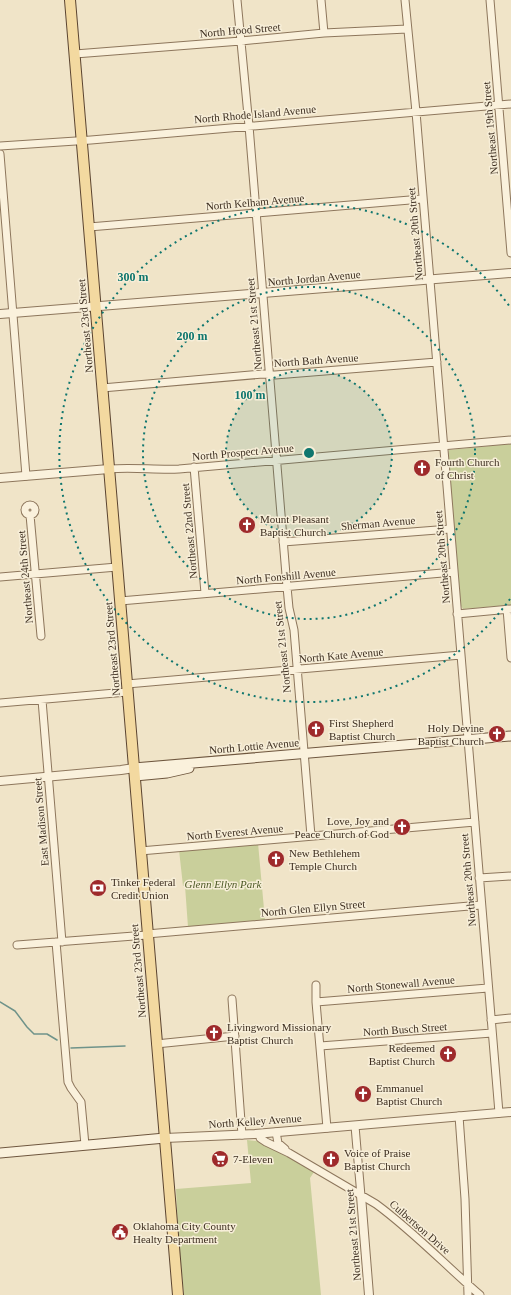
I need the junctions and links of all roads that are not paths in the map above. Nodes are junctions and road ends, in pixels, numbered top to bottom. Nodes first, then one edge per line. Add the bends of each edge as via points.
1 (70, 0) edge
2 (237, 0) edge
3 (321, 0) edge
4 (405, 0) edge
5 (490, 0) edge
6 (407, 29) junction
7 (324, 33) junction
8 (241, 41) junction
9 (75, 54) junction
10 (511, 104) edge
11 (499, 105) junction
12 (416, 112) junction
13 (249, 126) junction
14 (82, 140) junction
15 (0, 146) edge
16 (0, 154) edge
17 (422, 199) junction
18 (255, 213) junction
19 (89, 227) junction
20 (511, 254) edge
21 (511, 273) edge
22 (429, 279) junction
23 (262, 293) junction
24 (96, 306) junction
25 (12, 313) junction
26 (0, 314) edge
27 (437, 362) junction
28 (269, 375) junction
29 (102, 388) junction
30 (511, 440) edge
31 (444, 447) junction
32 (276, 460) junction
33 (194, 467) junction
34 (109, 469) junction
35 (26, 476) junction
36 (0, 478) edge
37 (30, 515) dead end
38 (450, 528) junction
39 (283, 542) junction
40 (117, 567) junction
41 (454, 572) junction
42 (36, 574) junction
43 (0, 577) edge
44 (287, 587) junction
45 (205, 594) junction
46 (120, 600) junction
47 (509, 609) edge
48 (457, 614) junction
49 (41, 636) dead end
50 (461, 655) junction
51 (511, 658) edge
52 (297, 669) junction
53 (127, 688) junction
54 (42, 700) junction
55 (0, 703) edge
56 (511, 736) edge
57 (468, 742) junction
58 (511, 743) edge
59 (304, 756) junction
60 (134, 772) junction
61 (48, 777) junction
62 (0, 781) edge
63 (475, 822) junction
64 (311, 836) junction
65 (140, 851) junction
66 (511, 876) edge
67 (479, 878) junction
68 (481, 905) junction
69 (147, 934) junction
70 (59, 942) junction
71 (17, 945) dead end
72 (316, 986) dead end
73 (488, 988) junction
74 (232, 999) dead end
75 (316, 1002) junction
76 (511, 1018) edge
77 (491, 1020) junction
78 (492, 1033) junction
79 (235, 1036) junction
80 (156, 1044) junction
81 (320, 1046) junction
82 (511, 1112) edge
83 (499, 1113) junction
84 (459, 1116) junction
85 (355, 1126) junction
86 (327, 1128) junction
87 (276, 1132) junction
88 (260, 1134) junction
89 (242, 1135) junction
90 (165, 1138) junction
91 (85, 1145) junction
92 (0, 1153) edge
93 (289, 1153) junction
94 (361, 1196) junction
95 (468, 1284) junction
96 (178, 1295) edge
97 (369, 1295) edge
98 (468, 1295) edge
99 (480, 1295) edge

1 - 9 main road, Northeast 23rd Street
2 - 8 street, Northeast 21st Street
3 - 7 street
4 - 6 street, Northeast 20th Street
5 - 11 street, Northeast 19th Street
6 - 7 street, North Hood Street
6 - 12 street, Northeast 20th Street
7 - 8 street, North Hood Street
8 - 9 street, North Hood Street
8 - 13 street, Northeast 21st Street
9 - 14 main road, Northeast 23rd Street
10 - 11 street, North Rhode Island Avenue
11 - 12 street, North Rhode Island Avenue
11 - 20 street, Northeast 19th Street
12 - 13 street, North Rhode Island Avenue
12 - 17 street, Northeast 20th Street
13 - 14 street, North Rhode Island Avenue
13 - 18 street, Northeast 21st Street
14 - 15 street, North Rhode Island Avenue
14 - 19 main road, Northeast 23rd Street
16 - 25 street
17 - 18 street, North Kelham Avenue
17 - 22 street, Northeast 20th Street
18 - 19 street, North Kelham Avenue
18 - 23 street, Northeast 21st Street
19 - 24 main road, Northeast 23rd Street
21 - 22 street, North Jordan Avenue
22 - 23 street, North Jordan Avenue
22 - 27 street, Northeast 20th Street
23 - 24 street, North Jordan Avenue
23 - 28 street, Northeast 21st Street
24 - 25 street, North Jordan Avenue
24 - 29 main road, Northeast 23rd Street
25 - 26 street, North Jordan Avenue
25 - 35 street
27 - 28 street, North Bath Avenue
27 - 31 street, Northeast 20th Street
28 - 29 street, North Bath Avenue
28 - 32 street, Northeast 21st Street
29 - 34 main road, Northeast 23rd Street
30 - 31 street, North Prospect Avenue
31 - 32 street, North Prospect Avenue
31 - 38 street, Northeast 20th Street
32 - 33 street, North Prospect Avenue
32 - 39 street, Northeast 21st Street
33 - 34 street, North Prospect Avenue via 164,470
33 - 45 street, Northeast 22nd Street
34 - 35 street, North Prospect Avenue
34 - 40 main road, Northeast 23rd Street
35 - 36 street, North Prospect Avenue
37 - 42 street, Northeast 24th Street
38 - 39 street, Sherman Avenue
38 - 41 street, Northeast 20th Street
39 - 44 street, Northeast 21st Street
40 - 42 street
40 - 46 main road, Northeast 23rd Street
41 - 44 street, North Fonshill Avenue
41 - 48 street, Northeast 20th Street
42 - 43 street
42 - 49 street, Northeast 24th Street
44 - 45 street, North Fonshill Avenue
44 - 52 street, Northeast 21st Street
45 - 46 street, North Fonshill Avenue
46 - 53 main road, Northeast 23rd Street
47 - 48 street
47 - 51 street
48 - 50 street, Northeast 20th Street
50 - 52 street, North Kate Avenue
50 - 57 street, Northeast 20th Street
52 - 53 street, North Kate Avenue
52 - 59 street, Northeast 21st Street
53 - 54 street, North Kate Avenue
53 - 60 main road, Northeast 23rd Street
54 - 55 street, North Kate Avenue
54 - 61 street, East Madison Street
56 - 57 main road, North Lottie Avenue
57 - 58 main road, North Lottie Avenue
57 - 59 main road, North Lottie Avenue
57 - 63 street, Northeast 20th Street
59 - 60 main road, North Lottie Avenue via 190,768 167,773
59 - 64 street, Northeast 21st Street
60 - 61 street, North Lottie Avenue
60 - 65 main road, Northeast 23rd Street
61 - 62 street, North Lottie Avenue
61 - 70 street, East Madison Street
63 - 64 street, North Everest Avenue
63 - 67 street, Northeast 20th Street
64 - 65 street, North Everest Avenue
65 - 69 main road, Northeast 23rd Street
66 - 67 street
67 - 68 street, Northeast 20th Street
68 - 69 street, North Glen Ellyn Street
68 - 73 street, Northeast 20th Street
69 - 70 street, North Glen Ellyn Street
69 - 80 main road, Northeast 23rd Street
70 - 71 street, North Glen Ellyn Street
70 - 91 street, East Madison Street via 68,1082 81,1102
72 - 75 street
73 - 75 street, North Stonewall Avenue
73 - 77 street, Northeast 20th Street
74 - 79 street
75 - 81 street
76 - 77 street
77 - 78 street, Northeast 20th Street
78 - 81 street, North Busch Street
78 - 83 street, Northeast 20th Street
79 - 80 street
79 - 89 street
80 - 90 main road, Northeast 23rd Street
81 - 86 street
82 - 83 street, North Kelley Avenue
83 - 84 street, North Kelley Avenue
84 - 85 street, North Kelley Avenue
84 - 95 street
85 - 86 street, North Kelley Avenue
85 - 94 street, Northeast 21st Street
86 - 87 street, North Kelley Avenue
87 - 88 street, North Kelley Avenue
87 - 93 street via 278,1144
88 - 89 street, North Kelley Avenue
88 - 93 street, Culbertson Drive via 260,1138 266,1142
89 - 90 street, North Kelley Avenue
90 - 91 main road, North Kelley Avenue
90 - 96 main road, Northeast 23rd Street
91 - 92 main road, North Kelley Avenue
93 - 94 street, Culbertson Drive
94 - 95 street, Culbertson Drive via 402,1224
94 - 97 street, Northeast 21st Street
95 - 98 street
95 - 99 street, Culbertson Drive

